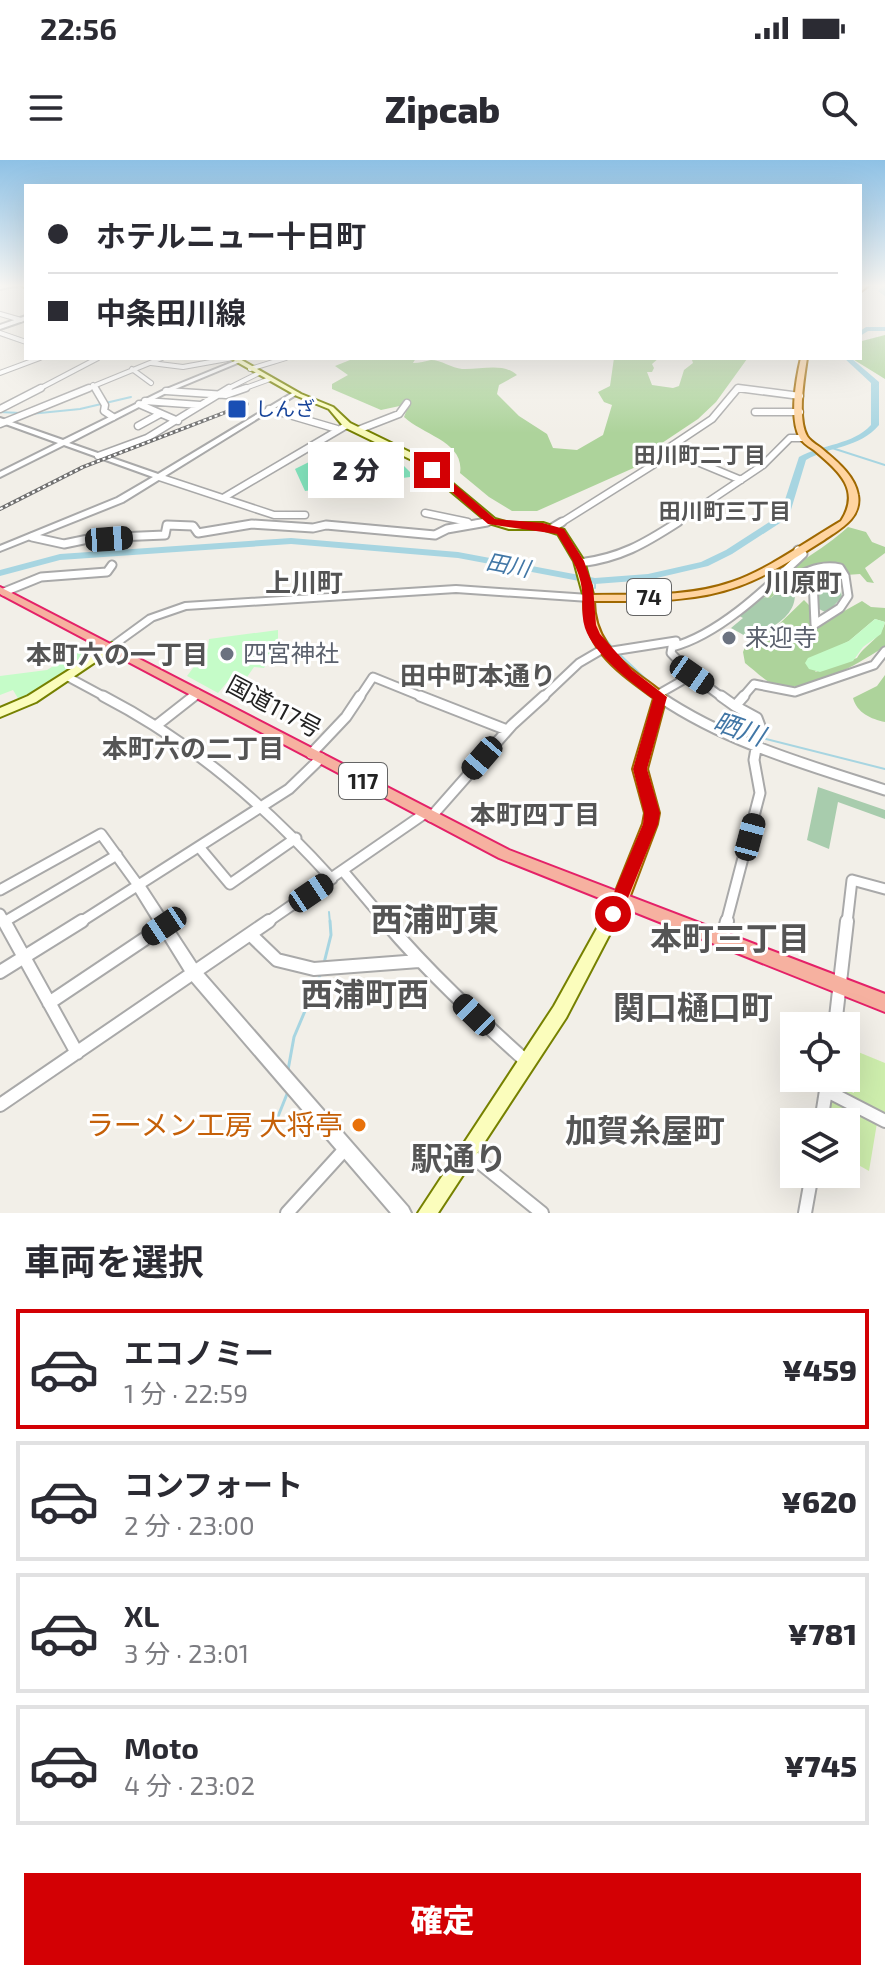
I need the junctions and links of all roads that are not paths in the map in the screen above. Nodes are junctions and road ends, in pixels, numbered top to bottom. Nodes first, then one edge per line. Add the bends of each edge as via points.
1 (3, 334) edge
2 (24, 341) edge
3 (35, 360) edge
4 (94, 360) edge
5 (158, 360) edge
6 (235, 360) edge
7 (279, 360) edge
8 (804, 360) edge
9 (151, 363) junction
10 (132, 369) junction
11 (250, 369) junction
12 (0, 373) edge
13 (259, 373) junction
14 (270, 379) junction
15 (151, 383) dead end
16 (93, 385) junction
17 (166, 391) junction
18 (296, 393) junction
19 (214, 394) junction
20 (800, 396) junction
21 (142, 402) junction
22 (183, 403) junction
23 (407, 403) dead end
24 (200, 405) junction
25 (0, 409) edge
26 (269, 409) junction
27 (755, 412) dead end
28 (800, 412) junction
29 (160, 414) junction
30 (21, 416) junction
31 (113, 417) junction
32 (178, 421) junction
33 (2, 422) edge
34 (347, 425) junction
35 (138, 426) dead end
36 (337, 429) junction
37 (358, 430) junction
38 (804, 438) junction
39 (61, 444) junction
40 (671, 451) junction
41 (98, 456) junction
42 (0, 475) edge
43 (159, 477) junction
44 (741, 480) junction
45 (223, 498) junction
46 (425, 513) dead end
47 (305, 515) dead end
48 (492, 521) junction
49 (473, 523) junction
50 (552, 528) junction
51 (32, 537) junction
52 (0, 549) edge
53 (798, 550) junction
54 (112, 565) dead end
55 (581, 568) junction
56 (846, 577) junction
57 (771, 584) junction
58 (2, 591) edge
59 (588, 592) junction
60 (696, 638) junction
61 (112, 646) junction
62 (605, 650) junction
63 (885, 651) edge
64 (692, 675) junction
65 (68, 677) junction
66 (197, 693) junction
67 (659, 696) junction
68 (735, 706) junction
69 (0, 713) edge
70 (157, 725) junction
71 (507, 730) junction
72 (757, 740) junction
73 (316, 756) junction
74 (885, 790) edge
75 (261, 808) junction
76 (427, 815) junction
77 (296, 838) junction
78 (199, 847) junction
79 (117, 855) junction
80 (343, 871) junction
81 (332, 879) junction
82 (138, 885) junction
83 (885, 889) edge
84 (0, 890) edge
85 (620, 901) junction
86 (2, 918) edge
87 (164, 926) junction
88 (250, 934) junction
89 (721, 941) junction
90 (24, 957) junction
91 (419, 961) junction
92 (0, 972) edge
93 (194, 973) junction
94 (839, 985) junction
95 (49, 1003) junction
96 (885, 1003) edge
97 (836, 1012) edge
98 (77, 1053) junction
99 (528, 1063) junction
100 (839, 1092) edge
101 (0, 1105) edge
102 (885, 1121) edge
103 (346, 1148) junction
104 (468, 1153) junction
105 (809, 1188) edge
106 (287, 1213) edge
107 (402, 1213) edge
108 (427, 1213) edge
109 (542, 1213) edge
110 (805, 1213) edge

1 - 2 street
3 - 12 street
4 - 25 street
5 - 9 street
6 - 9 street via 184,369
6 - 11 main road
6 - 17 street
7 - 11 street
8 - 20 main road
9 - 10 street
10 - 15 street
10 - 16 street
11 - 13 main road
13 - 14 main road
13 - 19 street
14 - 18 main road
14 - 19 street via 236,393
16 - 30 street
16 - 31 street via 104,411
17 - 19 street
17 - 21 street
18 - 26 street
18 - 34 main road via 331,408
19 - 24 street
20 - 28 main road
20 - 40 street via 738,388 714,418 673,444
21 - 22 street
21 - 29 street
21 - 31 street
22 - 24 street
22 - 29 street
23 - 37 street via 399,414
24 - 32 street
25 - 30 street
26 - 36 street
26 - 43 street
27 - 28 street
28 - 38 main road
29 - 32 street
29 - 35 street
30 - 33 street
31 - 39 street
32 - 41 street
33 - 39 street
34 - 36 street
34 - 37 main road
36 - 45 street
37 - 48 main road via 419,460
38 - 44 street via 790,438
38 - 53 main road, 74 via 851,481 856,505 844,523
39 - 41 street
39 - 42 street
40 - 44 street
40 - 50 street
41 - 43 street
43 - 45 street
43 - 51 street via 120,500
44 - 55 street via 623,555
45 - 47 street via 274,515
46 - 49 street
48 - 49 street
48 - 50 main road
49 - 51 street via 435,535 259,523 198,533 193,526 167,525 165,535 64,544
50 - 55 main road via 564,536
51 - 52 street
53 - 57 street via 803,554
53 - 59 main road, 74 via 747,580 720,589 688,595
54 - 58 street via 107,572 41,577
55 - 59 main road
56 - 56 street via 851,592 847,602 815,624 813,579 831,571
56 - 57 street via 840,568 828,566
57 - 60 street
58 - 61 highway, 国道117号 / 117
59 - 61 street via 456,589 185,606 151,618
59 - 62 main road via 590,625
60 - 62 street
60 - 64 street via 670,650
61 - 65 main road
61 - 66 highway, 国道117号 / 117
62 - 67 main road
62 - 71 street via 579,663
63 - 68 street via 874,665 795,692 754,684
64 - 67 street
64 - 68 street
65 - 69 main road
65 - 70 street
66 - 70 street
66 - 73 highway, 国道117号 / 117
67 - 72 street via 691,718
67 - 85 main road via 640,769 650,824
68 - 72 street via 757,718
70 - 75 street
71 - 73 street via 373,677
71 - 76 street
72 - 74 street
72 - 89 street via 754,760 760,793
73 - 75 street via 289,789
73 - 76 highway, 国道117号 / 117
75 - 77 street
75 - 78 street
76 - 80 street
76 - 85 highway, 国道117号 / 117 via 504,854
77 - 78 street via 230,884
77 - 81 street
78 - 82 street
79 - 82 street
79 - 84 street via 101,834
79 - 86 street
80 - 81 street
80 - 91 street
81 - 88 street
82 - 87 street
82 - 90 street
83 - 94 street via 852,880
85 - 89 highway, 国道117号 / 117
85 - 99 main road
86 - 90 street
87 - 93 street
87 - 95 street
88 - 91 street via 277,960 314,969
88 - 93 street
89 - 94 highway, 国道117号 / 117
90 - 92 street
90 - 95 street
91 - 99 street
93 - 98 street
93 - 103 street
94 - 96 highway, 国道117号 / 117
94 - 97 street
95 - 98 street
98 - 101 street
99 - 104 main road
100 - 102 street
103 - 106 street
103 - 107 street
104 - 108 main road
104 - 109 street
105 - 110 street

